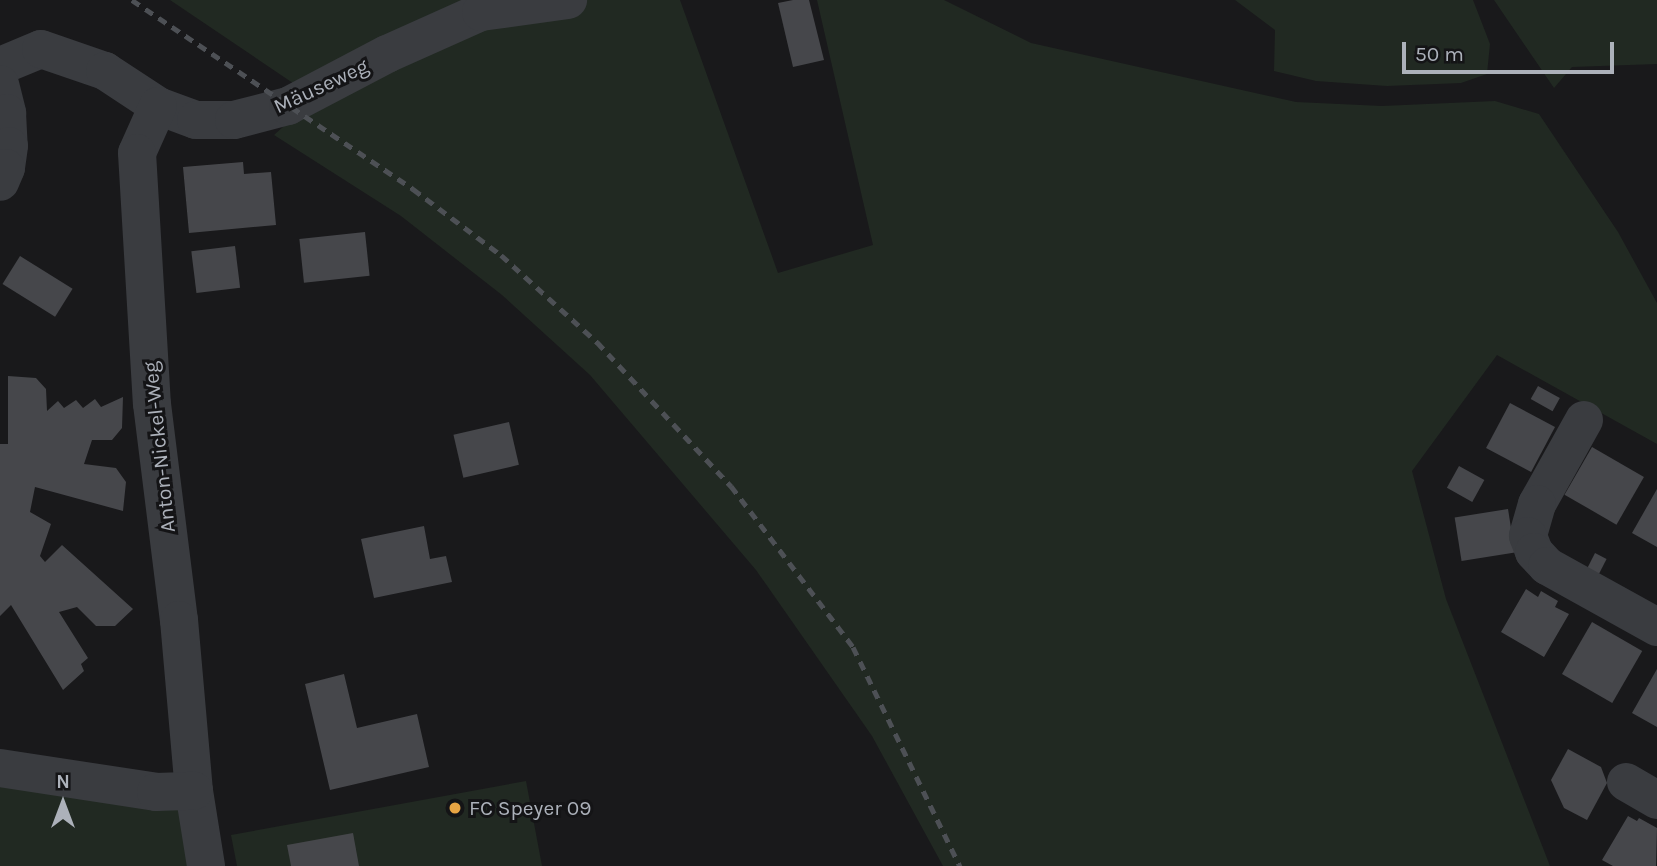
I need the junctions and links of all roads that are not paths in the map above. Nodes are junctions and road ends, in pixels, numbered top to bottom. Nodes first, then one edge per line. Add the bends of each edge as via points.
1 (568, 0) edge
2 (0, 66) edge
3 (0, 84) edge
4 (158, 106) junction
5 (0, 182) edge
6 (1584, 420) dead end
7 (1657, 627) edge
8 (0, 768) edge
9 (194, 791) junction
10 (206, 866) edge

1 - 4 street, Mäuseweg via 481,12 288,106 234,120 196,120
2 - 4 street, Mäuseweg via 41,49 105,72
3 - 5 street via 9,146
4 - 9 street, Anton-Nickel-Weg via 137,153 152,404
6 - 7 street via 1537,503 1528,536 1547,566
8 - 9 street via 156,792
9 - 10 street, Anton-Nickel-Weg

